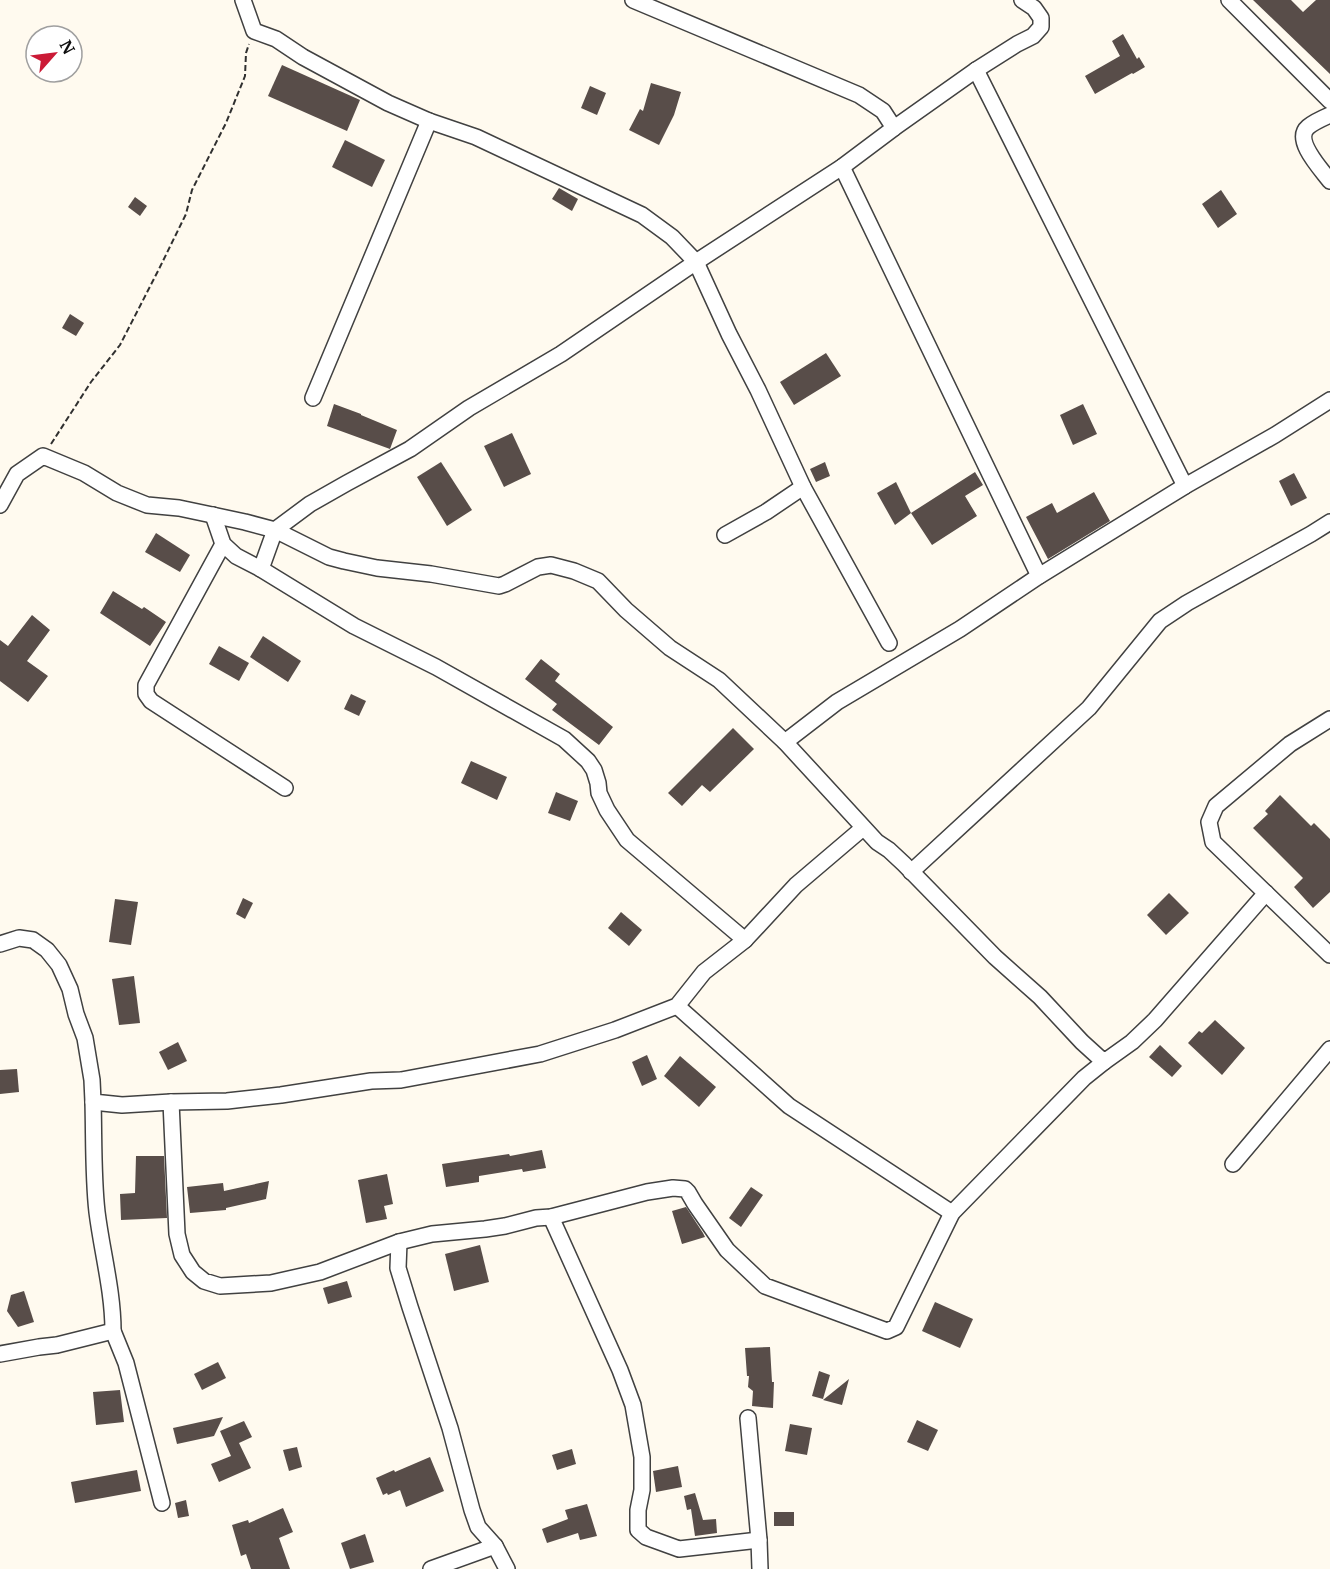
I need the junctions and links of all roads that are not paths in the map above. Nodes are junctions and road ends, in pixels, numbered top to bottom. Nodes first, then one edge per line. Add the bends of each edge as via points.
1 (243, 0) edge
2 (633, 0) edge
3 (1022, 0) edge
4 (1229, 0) edge
5 (976, 70) junction
6 (1330, 101) edge
7 (1330, 115) edge
8 (429, 122) junction
9 (894, 128) junction
10 (842, 167) junction
11 (1330, 181) edge
12 (696, 262) junction
13 (314, 398) dead end
14 (1330, 400) edge
15 (1185, 486) junction
16 (803, 487) junction
17 (0, 505) edge
18 (213, 515) junction
19 (1330, 522) edge
20 (275, 530) junction
21 (725, 535) dead end
22 (223, 544) junction
23 (261, 569) junction
24 (1040, 576) junction
25 (889, 643) dead end
26 (1330, 719) edge
27 (785, 742) junction
28 (285, 788) dead end
29 (863, 828) junction
30 (911, 872) junction
31 (1266, 893) junction
32 (745, 940) junction
33 (0, 944) edge
34 (1330, 955) edge
35 (677, 1006) junction
36 (1330, 1049) edge
37 (1104, 1062) junction
38 (93, 1102) junction
39 (171, 1102) junction
40 (1233, 1164) dead end
41 (952, 1213) junction
42 (551, 1217) junction
43 (399, 1242) junction
44 (113, 1331) junction
45 (0, 1354) edge
46 (748, 1418) dead end
47 (162, 1503) dead end
48 (759, 1540) junction
49 (495, 1546) junction
50 (431, 1569) edge
51 (507, 1569) edge
52 (760, 1569) edge

1 - 8 street via 254,31 276,39 347,81
2 - 9 street via 859,95 883,111
3 - 5 street via 1034,8 1041,18 1041,27
4 - 6 street
5 - 9 street
5 - 15 street
7 - 11 street via 1309,126 1303,138
8 - 12 street via 476,137 642,215 672,237
8 - 13 street
9 - 10 street
10 - 12 street
10 - 24 street
12 - 16 street
12 - 20 street via 561,354 469,408 410,449 310,504
14 - 15 street
15 - 24 street
16 - 21 street
16 - 25 street
17 - 18 street via 17,474 43,456 147,505
18 - 20 street
18 - 22 street
19 - 30 street via 1160,621 1089,708
20 - 23 street
20 - 27 street via 344,561 493,585 505,584 538,567 558,566 574,571 598,581 670,648 719,680
22 - 23 street
22 - 28 street via 146,685 146,694
23 - 32 street via 354,626 564,739 594,770 607,810 627,840
24 - 27 street via 837,702
26 - 31 street via 1290,744 1216,806 1209,822 1213,842
27 - 29 street
29 - 30 street
29 - 32 street via 796,885
30 - 37 street
31 - 34 street
31 - 37 street via 1155,1020
32 - 35 street via 704,972
33 - 38 street via 19,938 33,940 59,965 85,1038
35 - 39 street via 540,1054 433,1075 227,1101
35 - 41 street via 789,1106
36 - 40 street
37 - 41 street
38 - 39 street
38 - 44 street via 97,1212
39 - 43 street via 177,1234 182,1255 204,1281 220,1286 272,1283 320,1272
41 - 42 street via 896,1327 887,1331 765,1286 727,1250 685,1189 648,1192
42 - 43 street
42 - 48 street via 633,1405 642,1457 638,1530 679,1549
43 - 49 street via 398,1268 472,1510 478,1527
44 - 45 street
44 - 47 street via 126,1363
46 - 48 street
48 - 52 street
49 - 50 street
49 - 51 street

